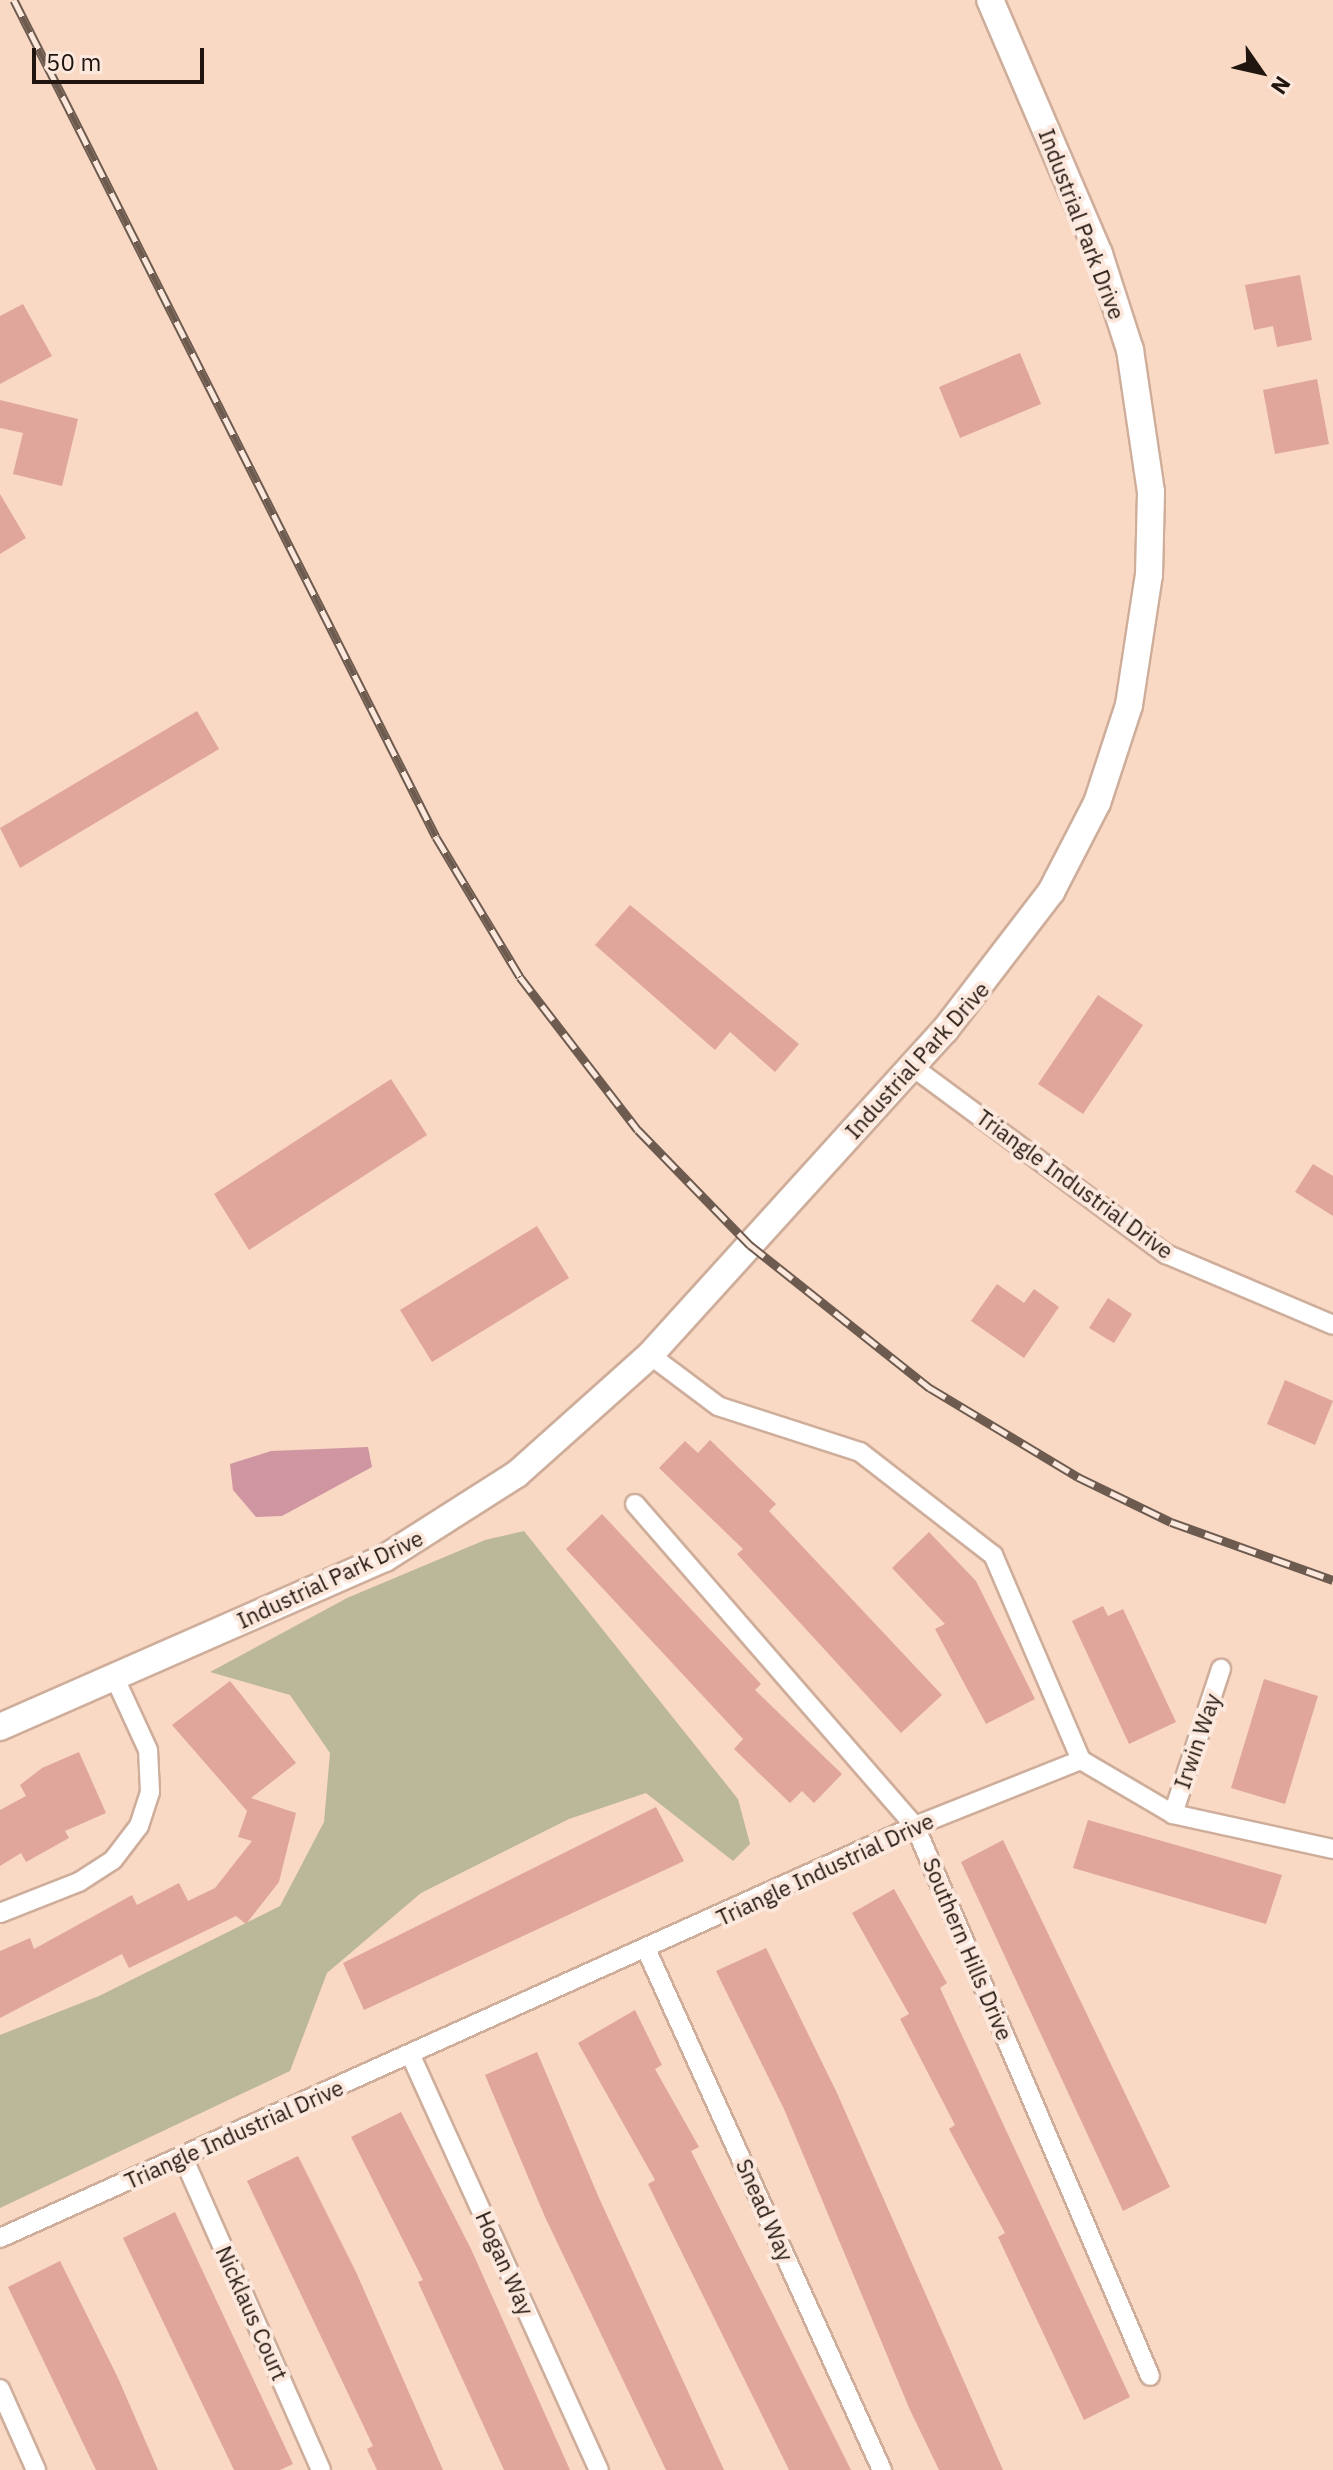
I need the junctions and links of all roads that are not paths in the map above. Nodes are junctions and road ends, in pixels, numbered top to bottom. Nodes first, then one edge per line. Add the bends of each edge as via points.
1 (990, 0) edge
2 (913, 1067) junction
3 (1333, 1325) edge
4 (650, 1355) junction
5 (635, 1504) dead end
6 (1221, 1669) dead end
7 (114, 1676) junction
8 (0, 1727) edge
9 (1081, 1760) junction
10 (1173, 1814) junction
11 (915, 1826) junction
12 (1333, 1849) edge
13 (0, 1913) edge
14 (647, 1951) junction
15 (411, 2056) junction
16 (183, 2157) junction
17 (0, 2238) edge
18 (1150, 2376) dead end
19 (0, 2389) edge
20 (36, 2470) edge
21 (321, 2470) edge
22 (599, 2470) edge
23 (882, 2470) edge

1 - 2 street, Industrial Park Drive via 1099,254 1130,350 1151,492 1149,575 1129,705 1091,815 1029,927
2 - 3 street, Triangle Industrial Drive via 1166,1254
2 - 4 street, Industrial Park Drive
4 - 7 street, Industrial Park Drive via 552,1445 437,1530
4 - 9 street via 718,1406 860,1452 993,1555
5 - 11 street, Southern Hills Drive
6 - 10 street, Irwin Way
7 - 8 street, Industrial Park Drive
7 - 13 street via 148,1750 150,1792 139,1826 113,1860 79,1882
9 - 10 street
9 - 11 street, Triangle Industrial Drive
10 - 12 street
11 - 14 street, Triangle Industrial Drive
11 - 18 street, Southern Hills Drive
14 - 15 street, Triangle Industrial Drive
14 - 23 street, Snead Way
15 - 16 street, Triangle Industrial Drive
15 - 22 street, Hogan Way
16 - 17 street, Triangle Industrial Drive
16 - 21 street, Nicklaus Court
19 - 20 street

